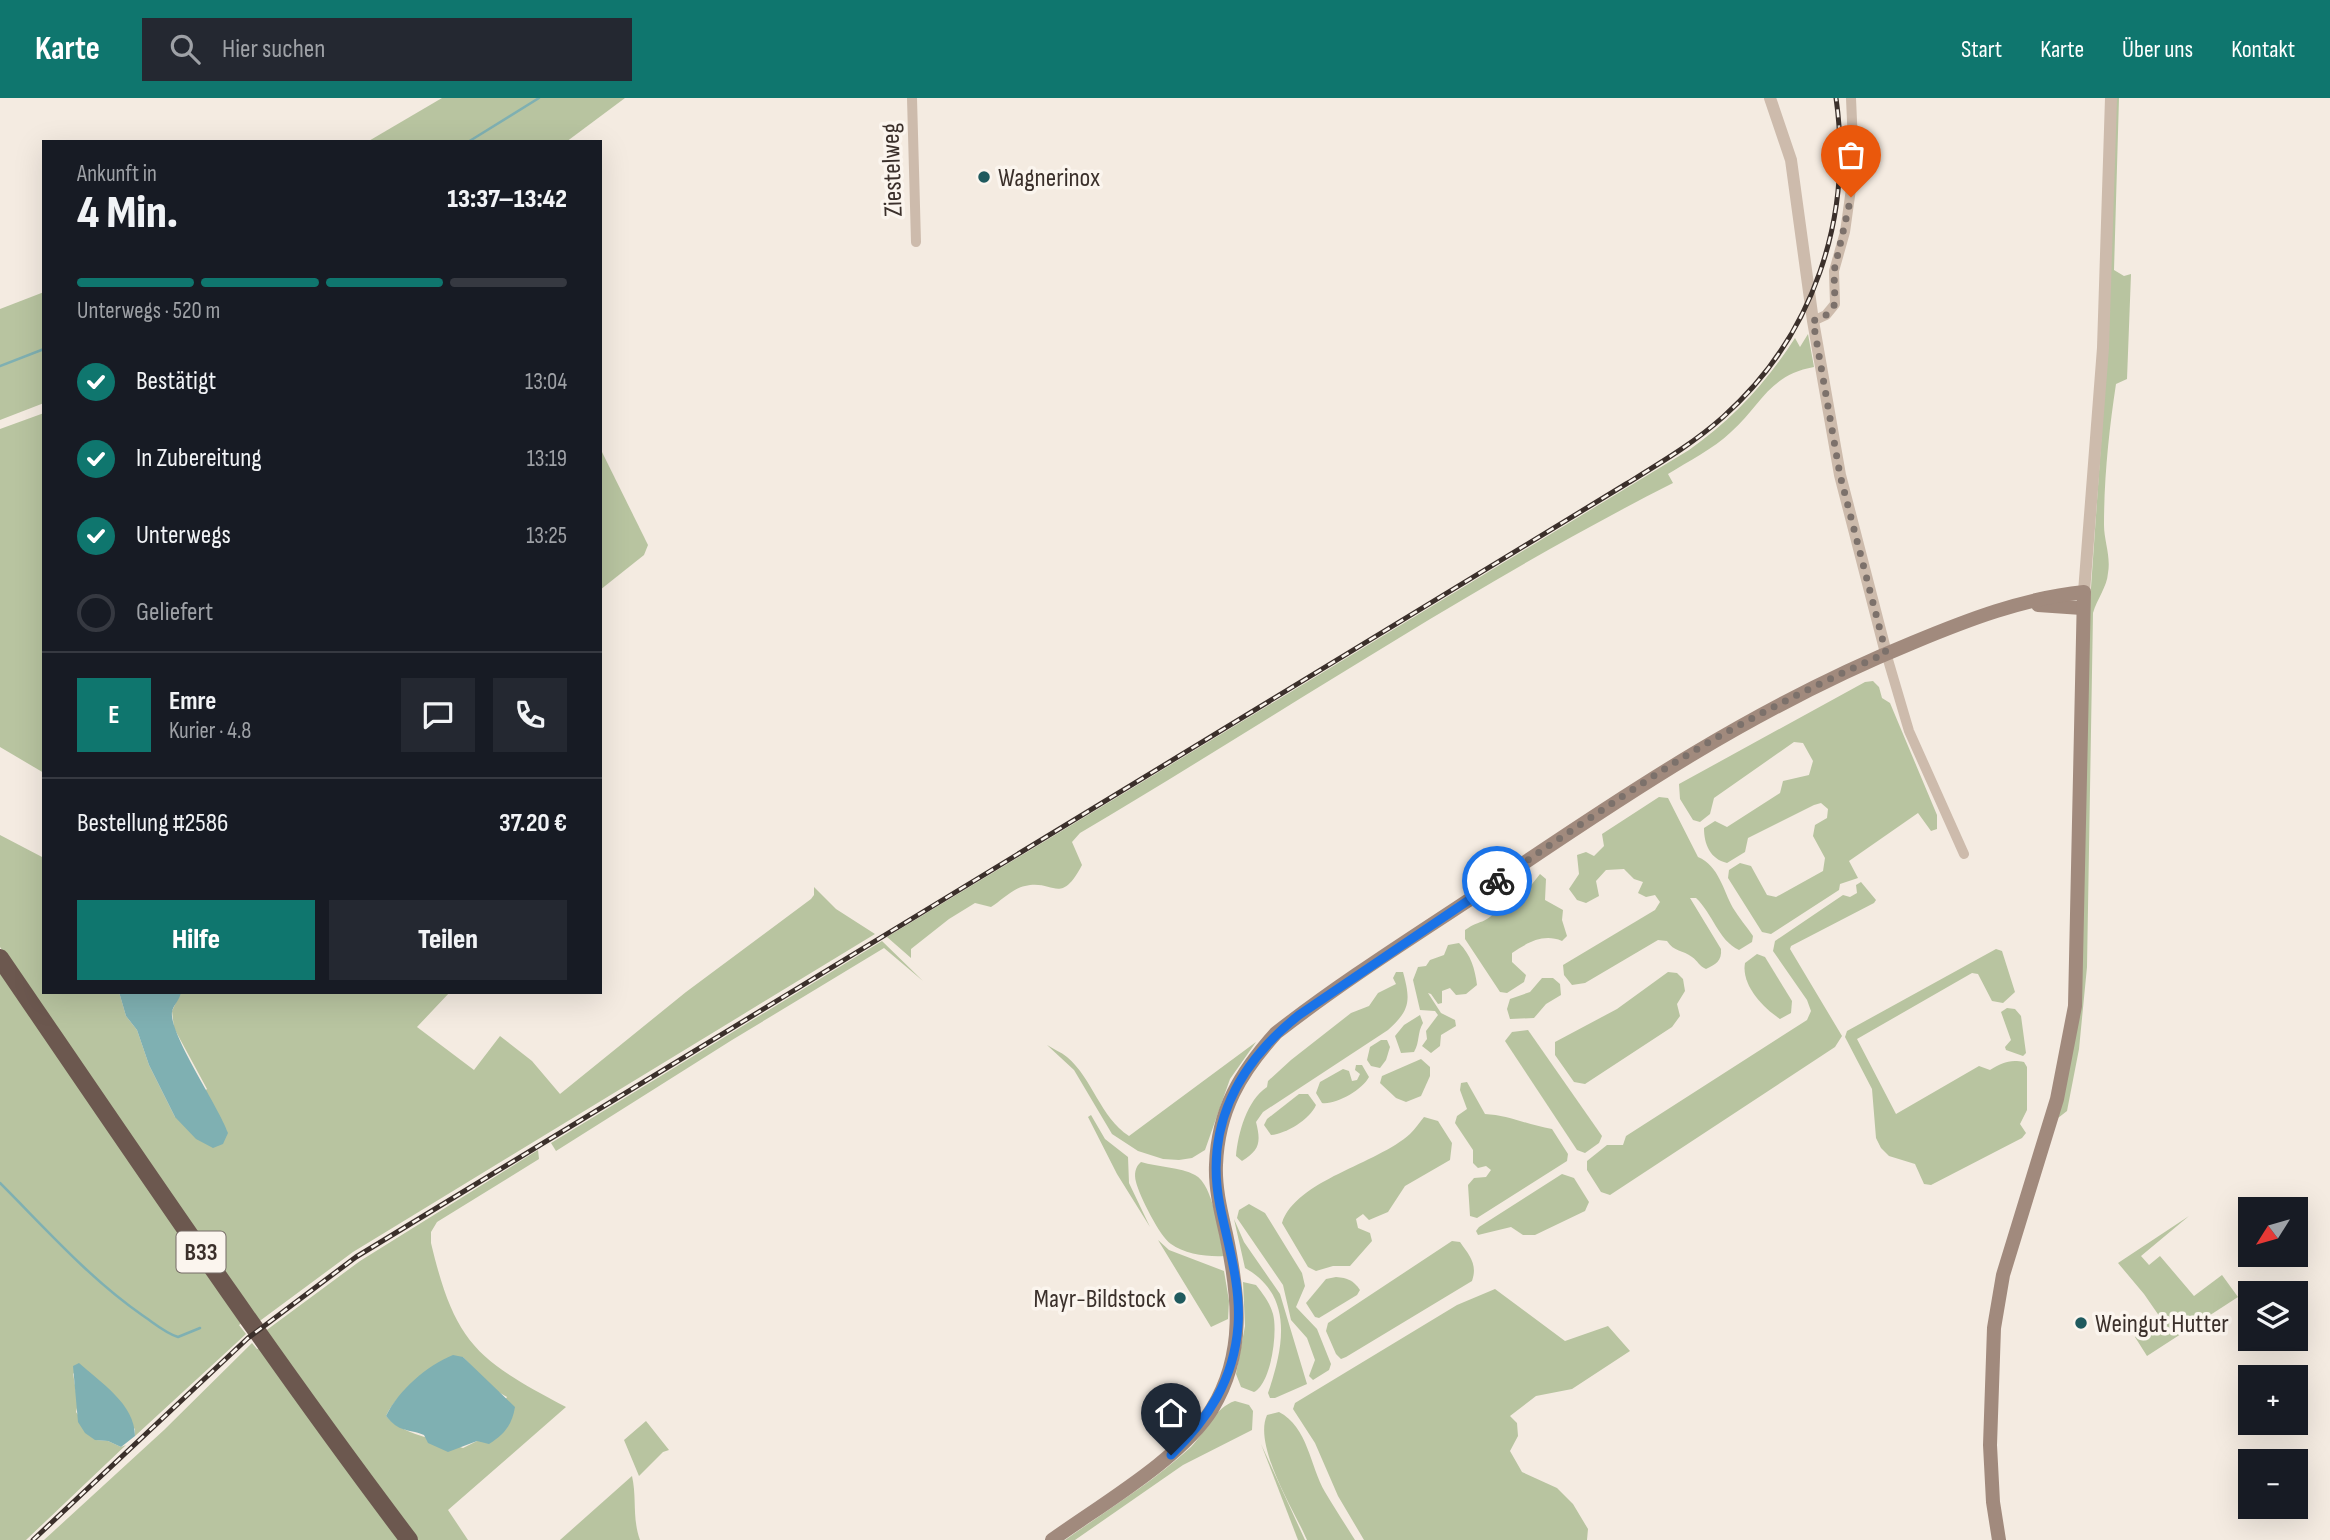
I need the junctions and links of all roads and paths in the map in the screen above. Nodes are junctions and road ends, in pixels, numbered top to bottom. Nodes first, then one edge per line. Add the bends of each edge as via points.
1 (912, 98) edge
2 (1770, 98) edge
3 (1851, 98) edge
4 (2111, 98) edge
5 (916, 242) dead end
6 (1813, 321) junction
7 (2084, 592) junction
8 (2009, 608) junction
9 (2082, 608) junction
10 (1886, 653) junction
11 (1964, 854) dead end
12 (0, 958) edge
13 (409, 1540) edge
14 (1052, 1540) edge
15 (1999, 1540) edge

1 - 5 street, Ziestelweg
2 - 6 street via 1797,189
3 - 6 street via 1854,167 1834,271 1835,304
4 - 7 street via 2103,348
6 - 10 street via 1840,475
7 - 8 main road via 2039,598
7 - 9 main road
8 - 9 main road via 2039,604
8 - 10 main road
9 - 15 main road via 2075,1006 2057,1099 2003,1275 1994,1328 1990,1445
10 - 11 street via 1909,731
10 - 14 main road via 1747,721 1675,763 1276,1033 1237,1082 1220,1132 1219,1202 1236,1277 1238,1326 1223,1387 1211,1410 1171,1455
12 - 13 highway, B33 via 239,1307

